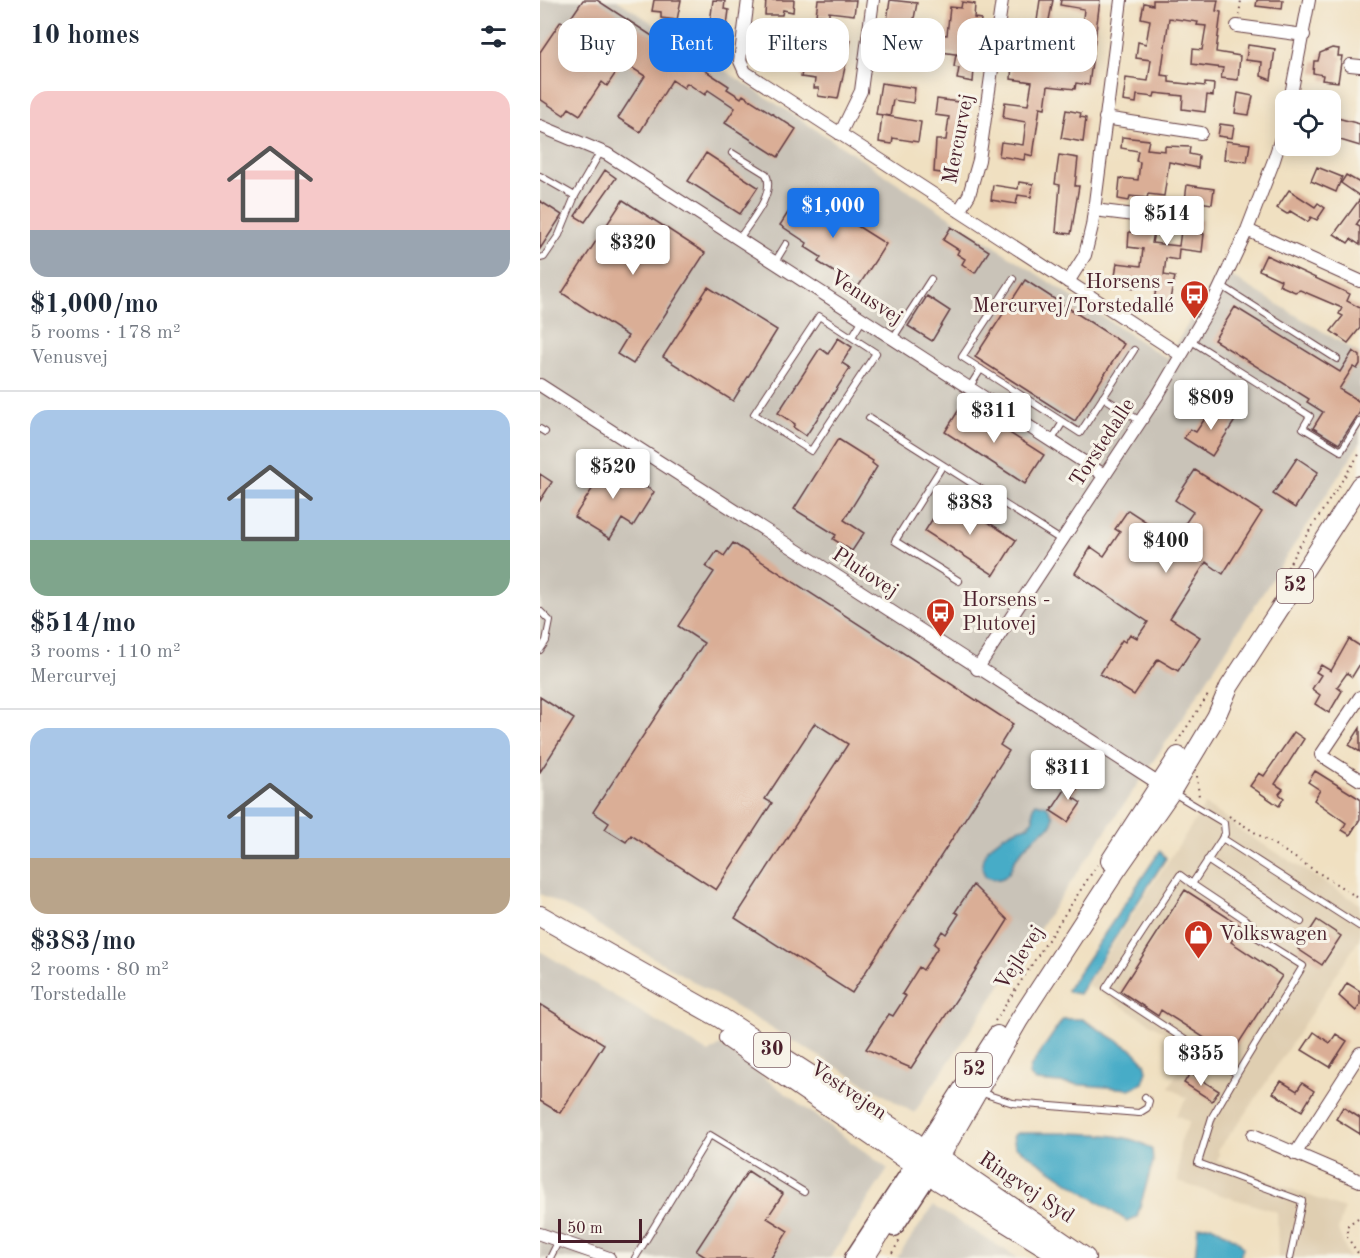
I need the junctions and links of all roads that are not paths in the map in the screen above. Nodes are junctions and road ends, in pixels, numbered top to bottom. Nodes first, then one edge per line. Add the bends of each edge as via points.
1 (748, 0) edge
2 (873, 0) edge
3 (1002, 0) edge
4 (1120, 0) edge
5 (1309, 0) edge
6 (1237, 26) road end
7 (1304, 35) junction
8 (1292, 90) edge
9 (1105, 118) junction
10 (540, 126) edge
11 (1201, 133) dead end
12 (840, 134) junction
13 (601, 151) junction
14 (732, 153) dead end
15 (1275, 156) edge
16 (540, 176) edge
17 (575, 196) junction
18 (1094, 210) junction
19 (958, 211) junction
20 (1167, 219) dead end
21 (1247, 230) junction
22 (739, 239) junction
23 (786, 244) dead end
24 (540, 258) edge
25 (775, 262) junction
26 (931, 279) dead end
27 (1013, 279) dead end
28 (1360, 281) edge
29 (1068, 282) junction
30 (1222, 286) junction
31 (863, 319) junction
32 (852, 337) junction
33 (893, 339) junction
34 (1190, 340) junction
35 (1134, 350) dead end
36 (1181, 356) junction
37 (1337, 359) dead end
38 (981, 369) junction
39 (541, 387) edge
40 (969, 388) junction
41 (1103, 397) junction
42 (869, 418) dead end
43 (1140, 421) junction
44 (1360, 421) edge
45 (1063, 422) junction
46 (1051, 441) junction
47 (943, 465) junction
48 (1104, 476) junction
49 (1360, 485) edge
50 (1062, 541) junction
51 (959, 581) dead end
52 (540, 611) edge
53 (540, 650) edge
54 (978, 669) junction
55 (1360, 697) edge
56 (1360, 780) edge
57 (1165, 788) junction
58 (1222, 838) junction
59 (1208, 860) junction
60 (1192, 884) junction
61 (540, 916) edge
62 (1301, 922) dead end
63 (1359, 926) edge
64 (670, 992) junction
65 (1360, 1053) edge
66 (1237, 1074) junction
67 (971, 1090) junction
68 (1145, 1097) dead end
69 (1253, 1135) dead end
70 (1294, 1154) junction
71 (926, 1161) junction
72 (1360, 1181) edge
73 (804, 1192) dead end
74 (540, 1234) edge
75 (559, 1240) junction
76 (550, 1258) edge
77 (609, 1258) edge
78 (635, 1258) edge
79 (853, 1258) edge
80 (865, 1258) edge
81 (873, 1258) edge
82 (1065, 1258) edge
83 (1085, 1258) edge
84 (1290, 1258) edge

1 - 12 street, Mercurvej via 740,61 745,72
2 - 12 street via 861,90
3 - 19 street, Mercurvej via 979,160 969,195
4 - 9 street
5 - 7 street
6 - 7 street
7 - 8 street
9 - 11 street
9 - 18 street
10 - 13 street, Venusvej
12 - 19 street, Mercurvej
13 - 17 lane
13 - 22 street, Venusvej
14 - 22 lane via 766,174 769,180 767,194
15 - 21 street, Torstedalle
16 - 17 lane
17 - 24 lane via 559,235
18 - 20 street
18 - 29 street via 1085,255
19 - 29 street, Mercurvej
21 - 28 street
21 - 30 street, Torstedalle
22 - 25 street, Venusvej
23 - 25 lane
25 - 31 street, Venusvej
26 - 33 lane
27 - 38 lane via 963,357
29 - 36 street, Mercurvej
30 - 34 street, Torstedalle
30 - 37 lane
31 - 32 lane
31 - 33 street, Venusvej
32 - 32 lane via 819,316 754,414 811,451 876,353
33 - 40 street, Venusvej
34 - 36 street, Torstedalle
34 - 44 lane via 1310,416 1303,428 1341,451
35 - 41 lane
36 - 43 street, Torstedalle
38 - 40 lane
38 - 45 lane
39 - 54 street, Plutovej
40 - 46 street, Venusvej
41 - 43 lane
41 - 45 lane via 1080,433
42 - 47 lane
43 - 48 street, Torstedalle
45 - 46 lane
46 - 48 street, Venusvej
47 - 50 lane
47 - 51 lane via 895,541
48 - 50 street, Torstedalle
49 - 57 main road, Vejlevej / 52 via 1229,687 1205,713
50 - 54 street, Torstedalle
52 - 53 lane via 550,621
54 - 57 street, Plutovej
55 - 56 street via 1321,755
57 - 58 lane via 1224,823
57 - 67 main road, Vejlevej / 52 via 1116,871
57 - 67 main road, Vejlevej / 52 via 1025,991
58 - 59 lane
58 - 63 lane
59 - 60 lane
59 - 62 lane
60 - 66 lane via 1252,924 1247,931 1303,966
60 - 66 lane via 1180,875 1106,988
61 - 64 highway, Vestvejen / 30
64 - 71 highway, Vestvejen / 30 via 730,1024
64 - 71 highway, Vestvejen / 30 via 765,1064
65 - 70 street
66 - 84 lane via 1212,1117 1198,1163 1302,1201
67 - 68 lane via 1013,1103 1139,1113 1147,1108 1149,1101
67 - 71 main road, Vejlevej / 52
69 - 70 street
70 - 72 street
71 - 79 main road, Vejlevej
71 - 80 main road
71 - 81 main road, Vejlevej
71 - 82 highway, Ringvej Syd
71 - 83 highway, Ringvej Syd
73 - 78 lane via 710,1135
74 - 75 street
75 - 76 lane
75 - 77 street

